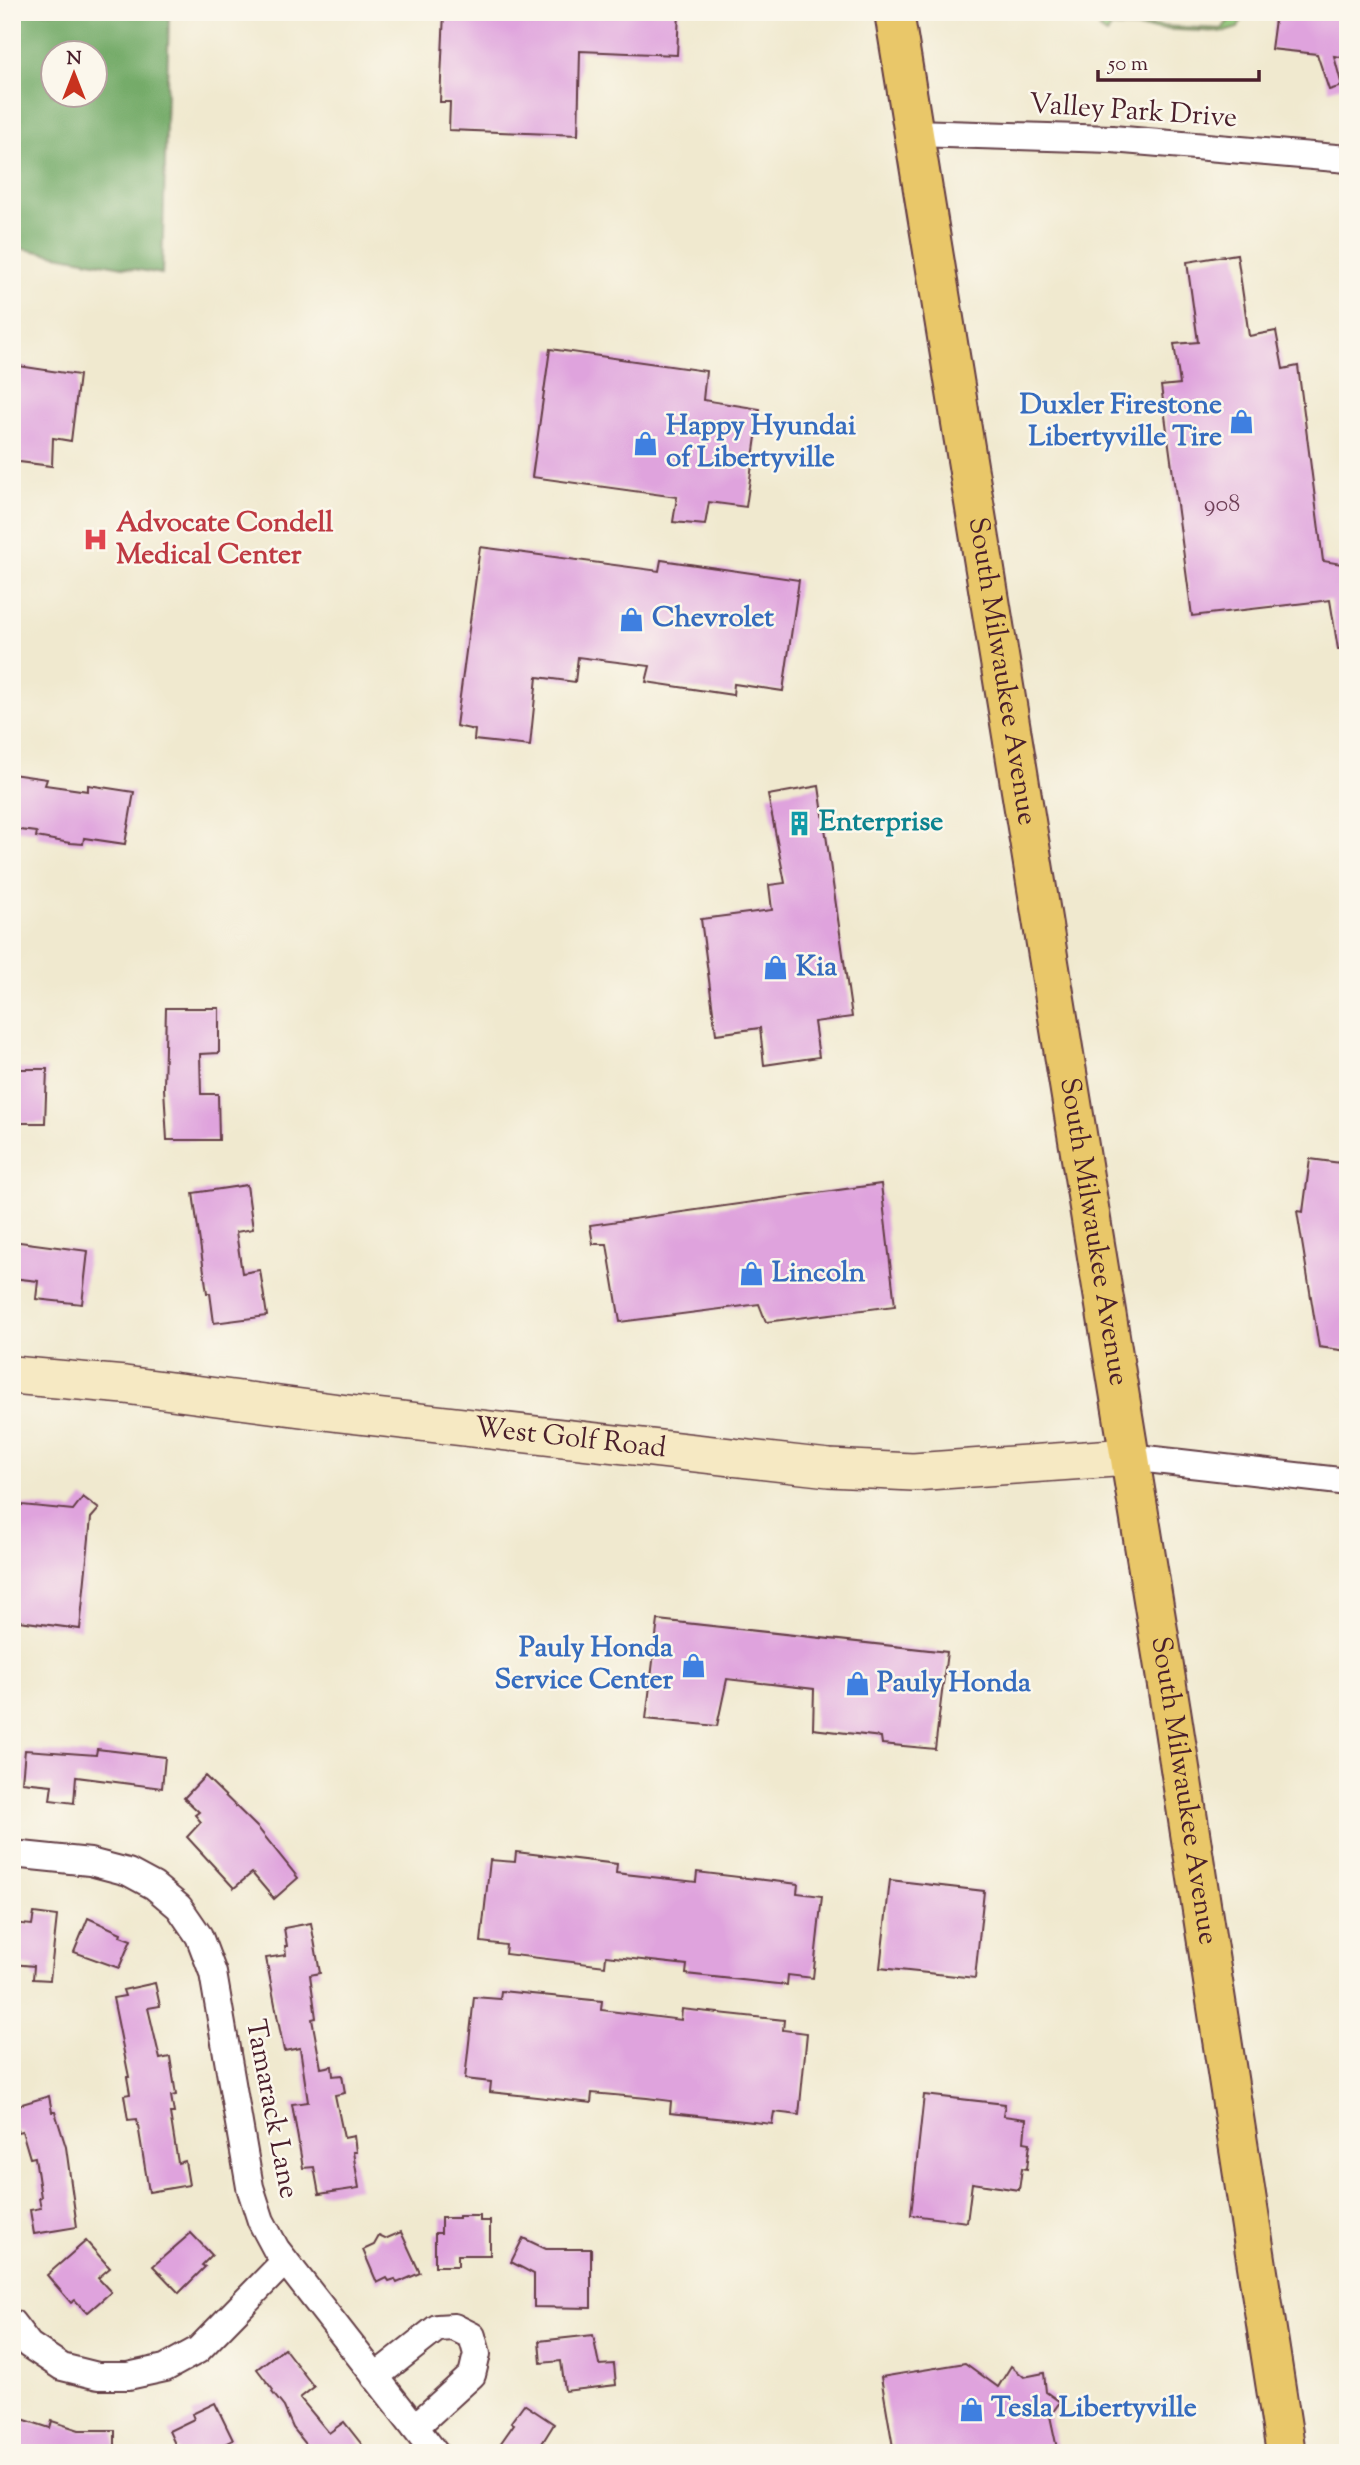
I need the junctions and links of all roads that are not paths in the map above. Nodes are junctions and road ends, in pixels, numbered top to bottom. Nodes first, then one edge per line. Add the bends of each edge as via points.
1 (894, 12) edge
2 (914, 133) junction
3 (1348, 159) edge
4 (12, 1375) edge
5 (1129, 1457) junction
6 (1348, 1482) edge
7 (12, 1854) edge
8 (285, 2262) junction
9 (12, 2323) edge
10 (374, 2377) junction
11 (415, 2427) junction
12 (435, 2453) edge
13 (1286, 2453) edge

1 - 2 main road, South Milwaukee Avenue
2 - 3 street, Valley Park Drive via 1112,139
2 - 5 main road, South Milwaukee Avenue
4 - 5 street, West Golf Road via 829,1468 914,1472
5 - 6 street
5 - 13 main road, South Milwaukee Avenue
7 - 8 street, Tamarack Lane via 90,1862 128,1872 179,1907 199,1936 213,1973 250,2187 261,2221
8 - 9 street via 198,2350 165,2368 128,2376 98,2376 62,2367 29,2346
8 - 10 street, Tamarack Lane
10 - 11 street, Tamarack Lane
10 - 11 street via 437,2328 454,2327 472,2336 477,2354 472,2375
11 - 12 street, Tamarack Lane

